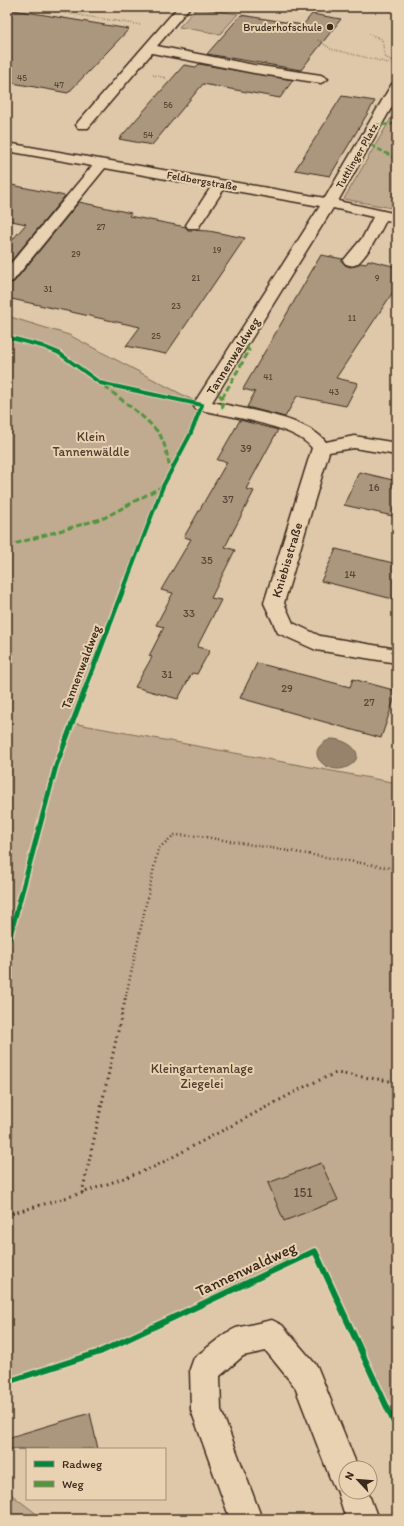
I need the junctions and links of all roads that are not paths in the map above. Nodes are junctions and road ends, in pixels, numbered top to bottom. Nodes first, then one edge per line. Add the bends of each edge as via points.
1 (184, 7) edge
2 (148, 48) junction
3 (321, 79) dead end
4 (397, 87) edge
5 (83, 125) dead end
6 (7, 147) edge
7 (101, 164) junction
8 (220, 184) junction
9 (329, 203) junction
10 (381, 216) junction
11 (397, 218) edge
12 (193, 225) dead end
13 (352, 262) dead end
14 (7, 278) edge
15 (321, 448) junction
16 (397, 449) edge
17 (397, 656) edge
18 (339, 1460) edge
19 (355, 1500) edge
20 (246, 1519) edge
21 (362, 1519) edge

1 - 2 street
2 - 3 street
2 - 5 street
4 - 9 street, Tuttlinger Platz
6 - 7 street, Feldbergstraße
7 - 8 street, Feldbergstraße
7 - 14 street
8 - 9 street, Feldbergstraße
8 - 12 street
9 - 10 street, Feldbergstraße
9 - 15 street, Tannenwaldweg via 202,405 295,427 313,437
10 - 11 street, Feldbergstraße
10 - 13 street via 370,238
15 - 16 street via 354,442
15 - 17 street, Kniebisstraße via 274,603 285,628 316,643
18 - 20 street via 306,1377 272,1335 236,1343 205,1369 206,1410
19 - 21 street

